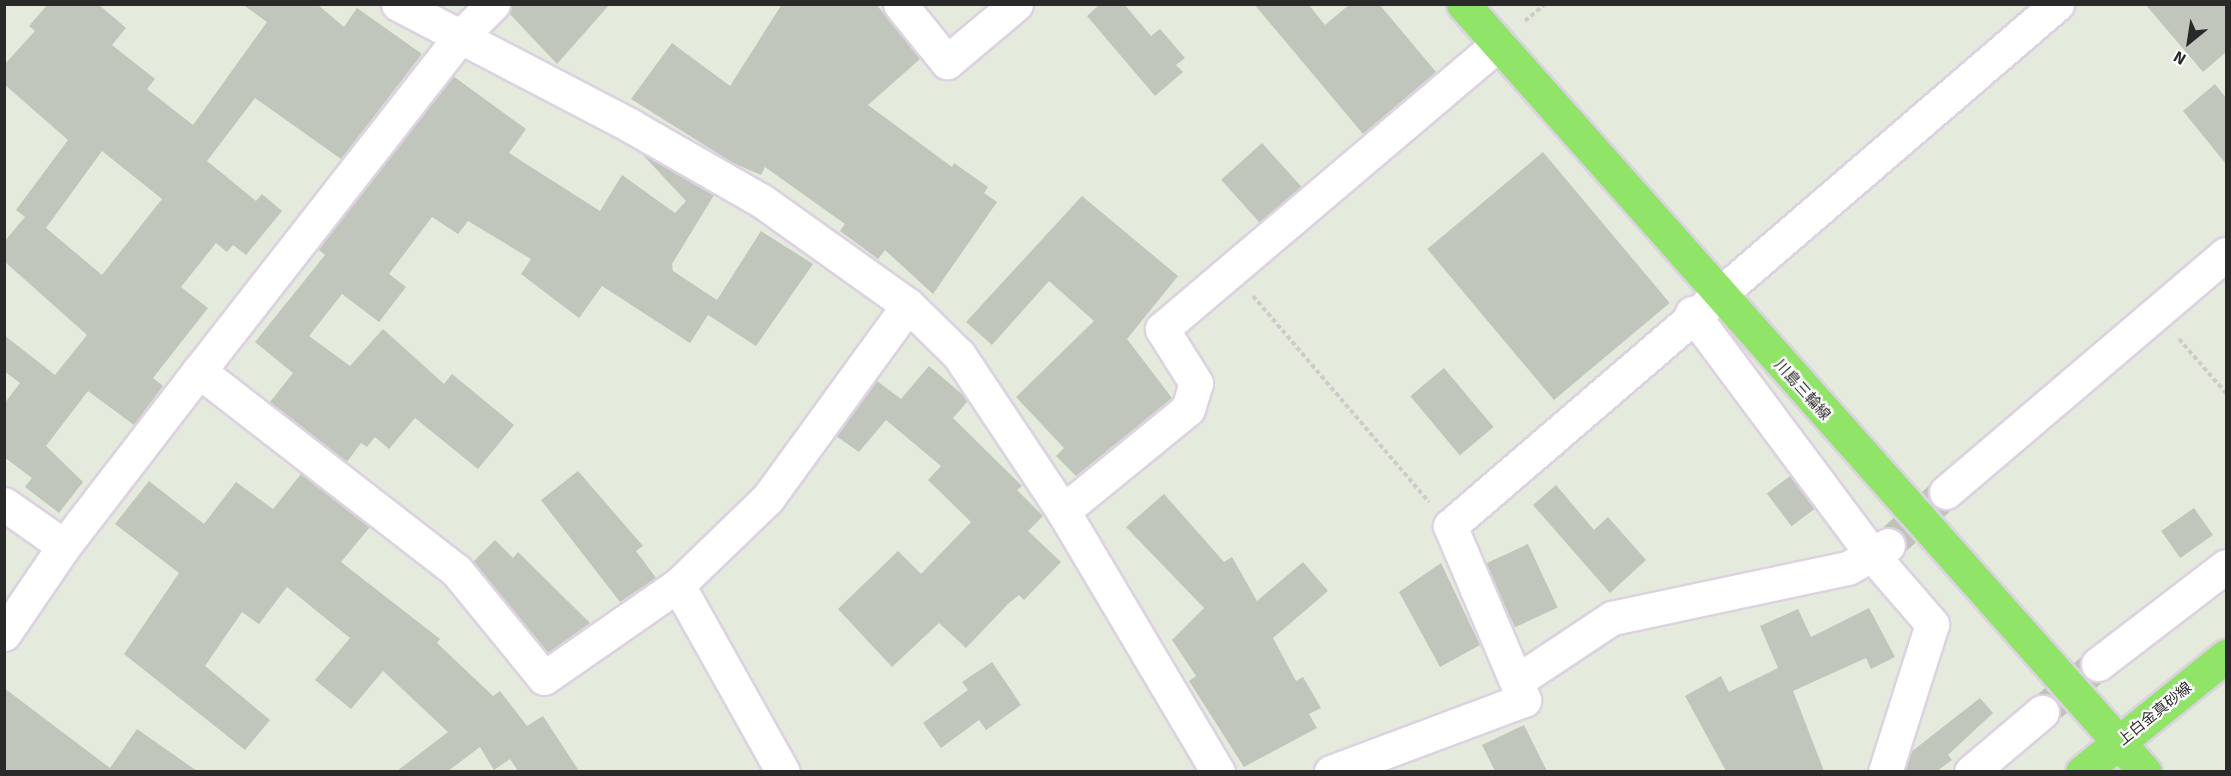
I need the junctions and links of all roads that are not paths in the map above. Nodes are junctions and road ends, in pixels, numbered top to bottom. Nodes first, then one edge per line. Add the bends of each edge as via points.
1 (398, 4) edge
2 (493, 4) edge
3 (900, 4) edge
4 (1016, 4) edge
5 (1463, 4) edge
6 (2056, 4) edge
7 (459, 38) junction
8 (1498, 44) junction
9 (2226, 254) edge
10 (1704, 304) junction
11 (908, 305) junction
12 (199, 371) junction
13 (1946, 492) tunnel mouth
14 (4, 504) edge
15 (1063, 511) junction
16 (64, 546) junction
17 (1881, 551) junction
18 (2226, 566) edge
19 (678, 585) junction
20 (4, 634) edge
21 (2226, 656) edge
22 (2098, 664) tunnel mouth
23 (1517, 681) junction
24 (2042, 712) tunnel mouth
25 (2120, 743) junction
26 (783, 771) edge
27 (1218, 771) edge
28 (1331, 771) edge
29 (1885, 771) edge
30 (1971, 771) edge
31 (2082, 771) edge
32 (2145, 771) edge

1 - 7 street
2 - 7 street
3 - 4 street via 947,62
5 - 8 main road, 川島三輪線
6 - 10 street
7 - 11 street via 631,126 762,201
7 - 12 street
8 - 10 main road, 川島三輪線
8 - 15 street via 1162,329 1196,383 1188,409
9 - 13 street
10 - 17 street
10 - 23 street via 1450,526
10 - 25 main road, 川島三輪線
11 - 15 street via 959,355
11 - 19 street via 768,498
12 - 16 street
12 - 19 street via 456,570 544,678
14 - 16 street
15 - 27 street
16 - 20 street
17 - 23 street via 1848,568 1612,618
17 - 29 street via 1932,624
18 - 22 street
19 - 26 street
21 - 25 main road, 上白金真砂線
23 - 28 street via 1524,700
24 - 30 street
25 - 31 main road, 上白金真砂線
25 - 32 main road, 川島三輪線

